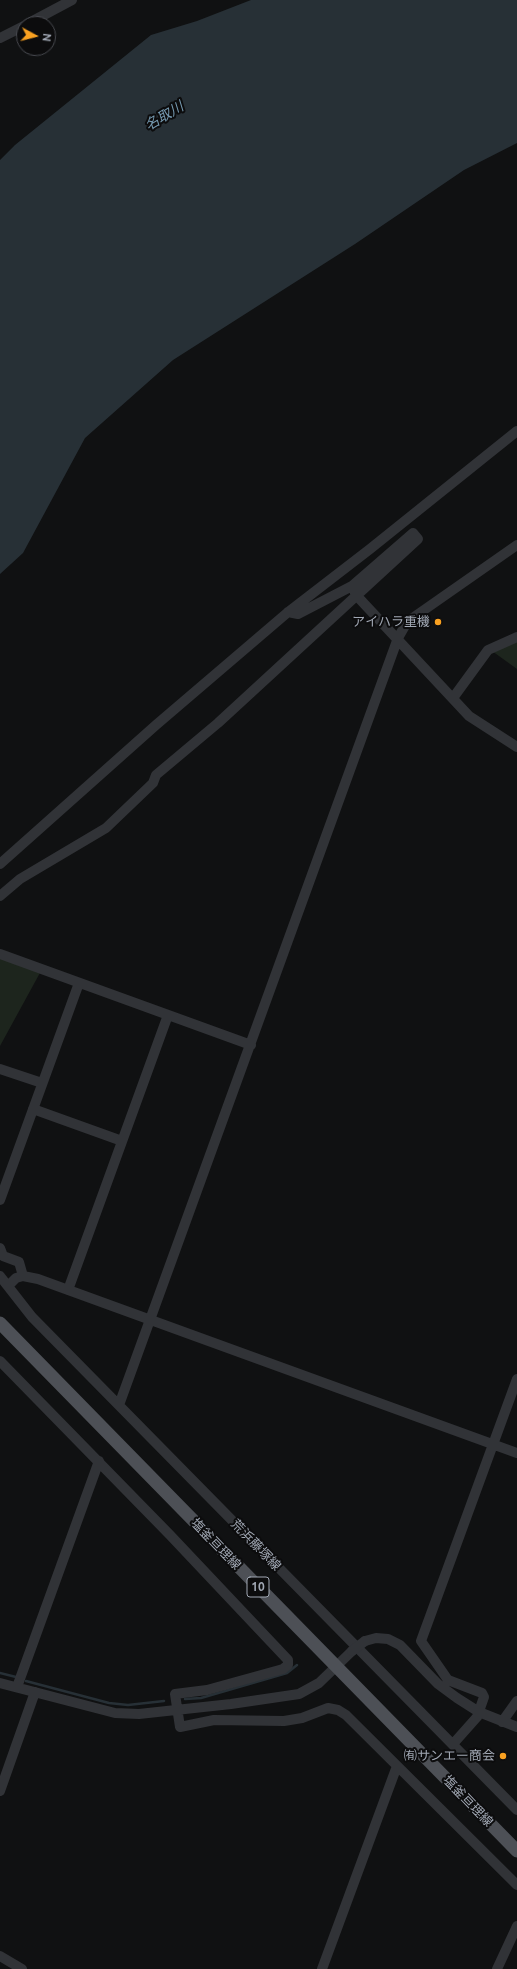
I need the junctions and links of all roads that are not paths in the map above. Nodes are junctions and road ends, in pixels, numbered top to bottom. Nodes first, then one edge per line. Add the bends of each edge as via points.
1 (72, 0) edge
2 (42, 16) edge
3 (16, 30) edge
4 (0, 38) edge
5 (517, 430) edge
6 (517, 545) edge
7 (354, 590) junction
8 (288, 612) junction
9 (517, 637) edge
10 (398, 638) junction
11 (453, 698) junction
12 (517, 747) edge
13 (0, 864) edge
14 (0, 896) edge
15 (0, 954) edge
16 (79, 983) junction
17 (168, 1015) junction
18 (251, 1045) junction
19 (0, 1069) edge
20 (42, 1083) junction
21 (33, 1109) junction
22 (122, 1141) junction
23 (0, 1200) edge
24 (0, 1248) edge
25 (0, 1276) edge
26 (23, 1276) junction
27 (8, 1286) junction
28 (68, 1290) junction
29 (150, 1320) junction
30 (0, 1322) edge
31 (0, 1361) edge
32 (517, 1379) edge
33 (119, 1405) junction
34 (494, 1445) junction
35 (517, 1453) edge
36 (99, 1461) junction
37 (337, 1666) junction
38 (0, 1683) edge
39 (17, 1687) junction
40 (35, 1692) junction
41 (517, 1701) edge
42 (176, 1710) junction
43 (480, 1712) junction
44 (502, 1722) junction
45 (517, 1727) edge
46 (453, 1744) junction
47 (397, 1766) junction
48 (0, 1791) edge
49 (517, 1810) edge
50 (517, 1851) edge
51 (517, 1885) edge
52 (517, 1926) edge
53 (0, 1956) edge
54 (22, 1969) edge
55 (322, 1969) edge
56 (497, 1969) edge

1 - 2 street
3 - 4 street
5 - 8 street
6 - 10 street via 414,616
7 - 7 street via 413,533 418,539
7 - 8 street via 298,614
7 - 10 street
7 - 14 street via 218,723 156,775 153,783 106,828 20,878
8 - 13 street
9 - 11 street via 488,650
10 - 11 street
10 - 18 street
11 - 12 street via 469,716
15 - 16 street
16 - 17 street
16 - 20 street
17 - 18 street
17 - 22 street
18 - 29 street
19 - 20 street
20 - 21 street
21 - 22 street
21 - 23 street
22 - 28 street
24 - 26 street via 3,1256 19,1262
25 - 27 street, 荒浜藤塚線
26 - 27 street via 16,1278
26 - 28 street
27 - 33 street, 荒浜藤塚線 via 32,1317
28 - 29 street
29 - 33 street
29 - 34 street
30 - 37 main road, 塩釜亘理線 / 10
31 - 36 street
32 - 34 street
33 - 46 street, 荒浜藤塚線
34 - 35 street
34 - 43 street via 421,1642 448,1680 482,1694 484,1697
36 - 39 street
36 - 42 street via 288,1660 288,1665 283,1669 207,1690 175,1694
37 - 42 street via 319,1683 299,1694
37 - 43 street, bridge via 365,1641 382,1639 400,1645 438,1684
37 - 50 main road, 塩釜亘理線 / 10
38 - 39 street
39 - 40 street
40 - 42 street via 130,1715
40 - 48 street
41 - 44 street
42 - 47 street via 180,1727 214,1720 284,1721 302,1718 328,1708 338,1710
43 - 44 street
43 - 46 street
44 - 45 street
46 - 49 street, 荒浜藤塚線
47 - 51 street
47 - 55 street
52 - 56 street
53 - 54 street

